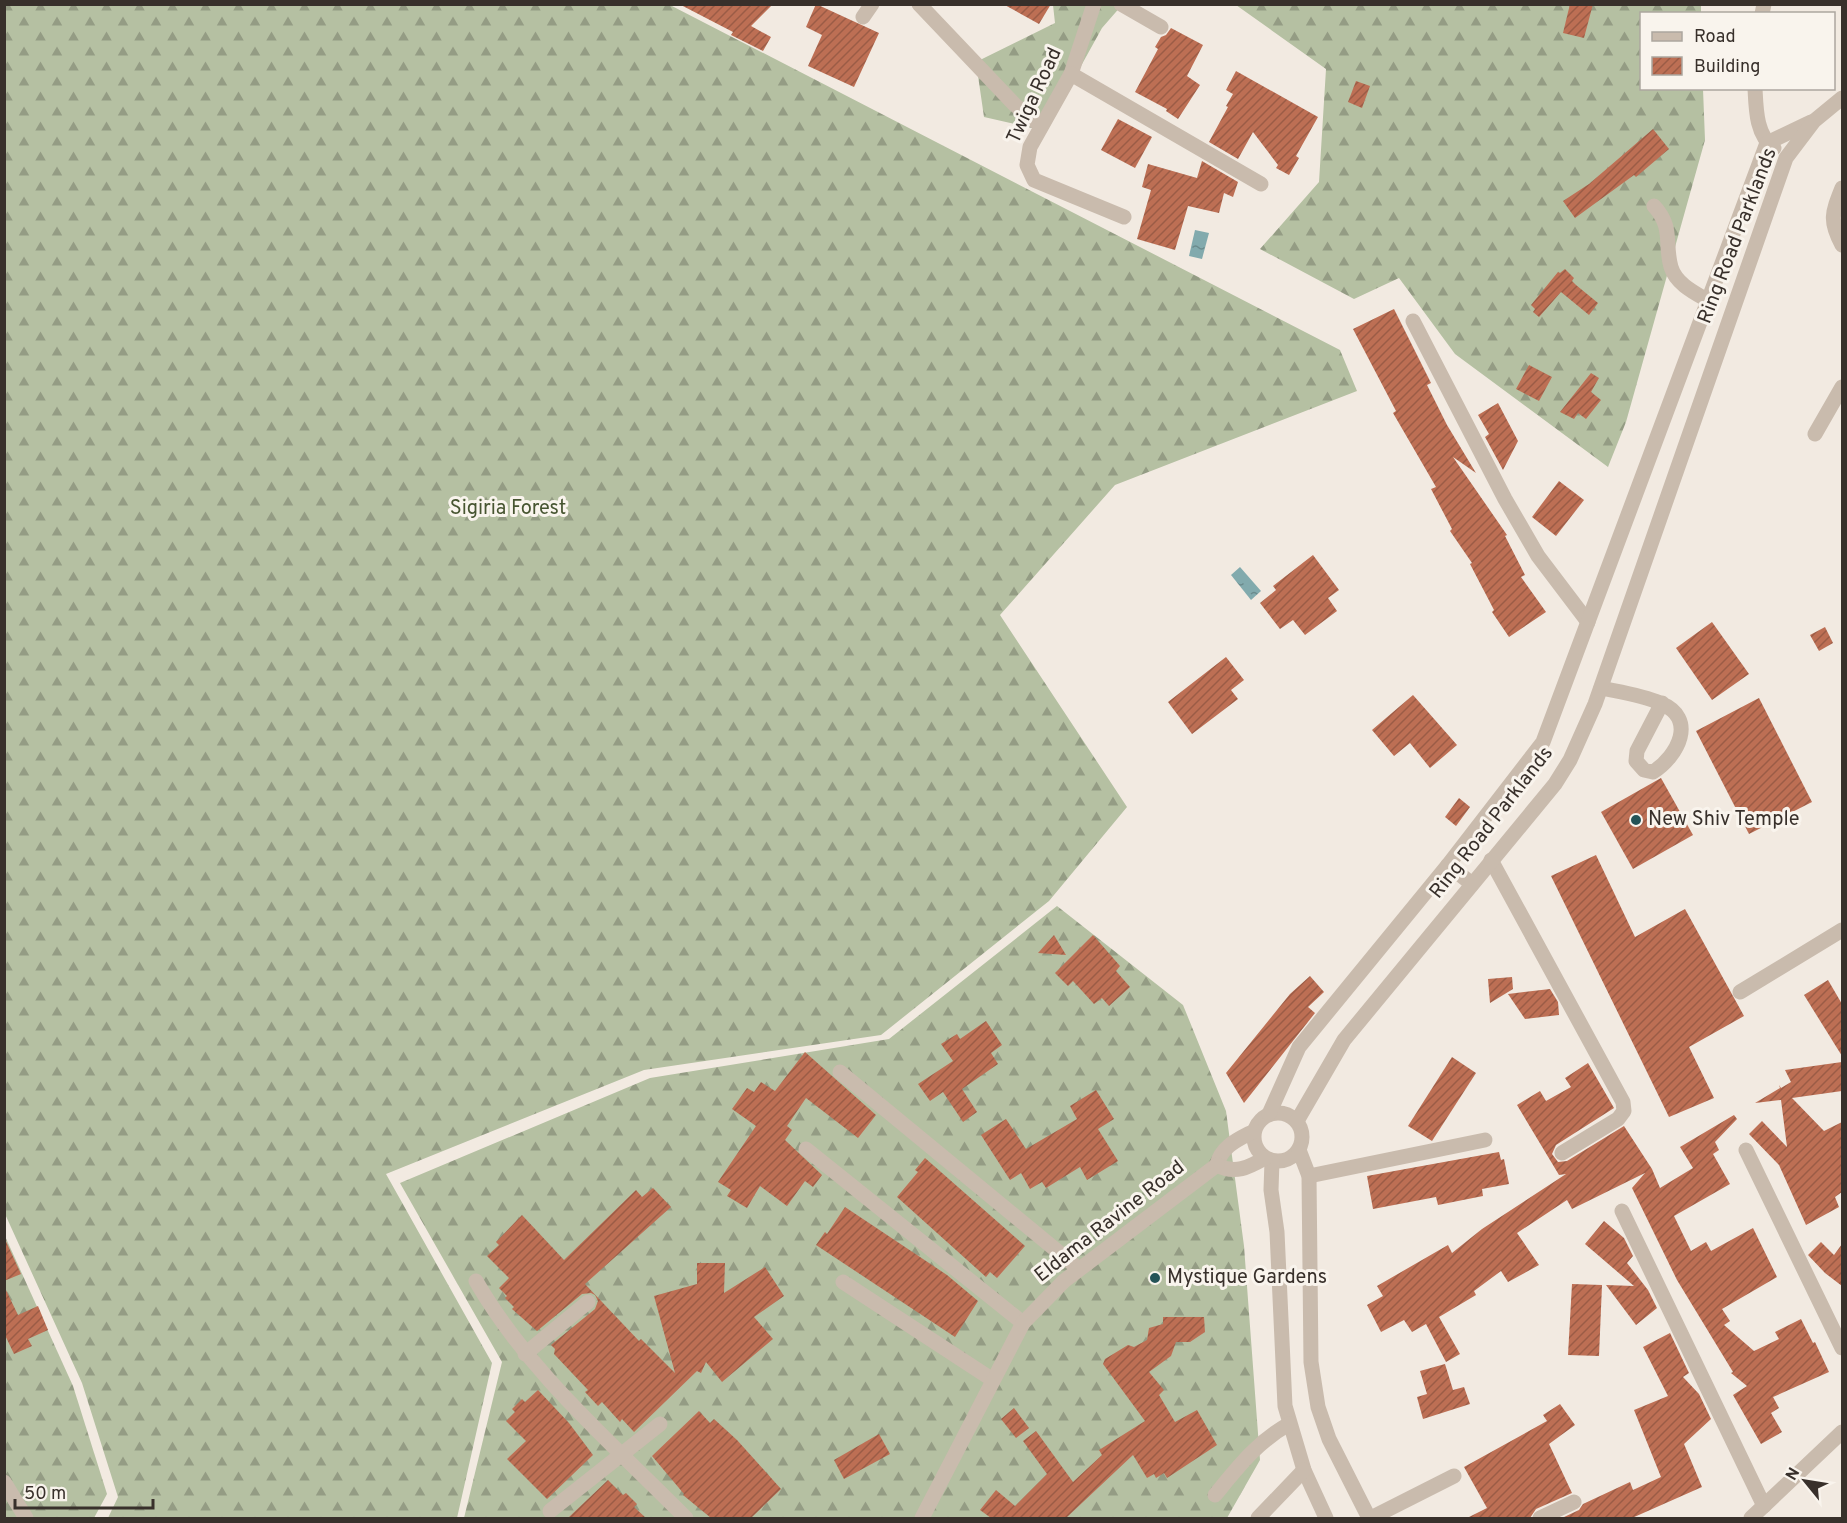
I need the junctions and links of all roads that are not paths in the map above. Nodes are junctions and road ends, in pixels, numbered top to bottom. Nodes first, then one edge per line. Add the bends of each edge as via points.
1 (919, 4) edge
2 (1094, 4) edge
3 (1121, 4) edge
4 (1161, 27) dead end
5 (1071, 74) junction
6 (1755, 90) edge
7 (1842, 98) edge
8 (1814, 121) junction
9 (1041, 126) junction
10 (1767, 143) junction
11 (1786, 158) junction
12 (1261, 184) dead end
13 (1842, 188) edge
14 (1653, 206) dead end
15 (1124, 217) dead end
16 (1842, 245) edge
17 (1709, 301) junction
18 (1413, 321) dead end
19 (1842, 387) edge
20 (1815, 434) dead end
21 (1588, 622) junction
22 (1601, 688) junction
23 (1662, 703) dead end
24 (1491, 860) junction
25 (1448, 865) junction
26 (1472, 884) junction
27 (1842, 930) edge
28 (1740, 992) dead end
29 (840, 1072) dead end
30 (1269, 1114) junction
31 (1297, 1121) junction
32 (1254, 1131) junction
33 (1485, 1140) dead end
34 (806, 1149) dead end
35 (1299, 1150) junction
36 (1746, 1150) dead end
37 (1562, 1153) dead end
38 (1269, 1159) junction
39 (1217, 1165) junction
40 (1309, 1176) junction
41 (1622, 1211) dead end
42 (1079, 1269) junction
43 (476, 1281) dead end
44 (843, 1282) dead end
45 (588, 1302) dead end
46 (1023, 1323) junction
47 (1842, 1348) edge
48 (525, 1354) junction
49 (993, 1380) junction
50 (660, 1424) dead end
51 (1289, 1424) junction
52 (1842, 1432) edge
53 (623, 1454) junction
54 (1304, 1470) junction
55 (1454, 1476) dead end
56 (4, 1482) edge
57 (1215, 1495) dead end
58 (1574, 1502) dead end
59 (1764, 1506) junction
60 (550, 1511) dead end
61 (26, 1518) edge
62 (686, 1518) edge
63 (922, 1518) edge
64 (1258, 1518) edge
65 (1326, 1518) edge
66 (1370, 1518) edge
67 (1540, 1518) edge
68 (1751, 1518) edge

1 - 9 street via 1015,105
2 - 5 street, Twiga Road
3 - 4 street
5 - 9 street, Twiga Road
5 - 12 street
6 - 10 street via 1757,121
7 - 8 street
8 - 10 street, Ring Road Parklands
8 - 11 street, Ring Road Parklands
9 - 15 street, Twiga Road via 1030,147 1027,165 1034,180
10 - 11 street
10 - 17 street, Ring Road Parklands
11 - 22 street, Ring Road Parklands
13 - 16 street via 1833,210 1833,228
14 - 17 street via 1665,220 1671,268 1687,287
17 - 21 street, Ring Road Parklands
18 - 21 street via 1538,556
19 - 20 street
21 - 25 street, Ring Road Parklands via 1543,742
22 - 23 street
22 - 24 street, Ring Road Parklands via 1570,760 1555,784
24 - 26 street, Ring Road Parklands
24 - 37 street via 1623,1102 1624,1111 1618,1119
25 - 26 street
25 - 30 street, Ring Road Parklands via 1299,1047
26 - 31 street, Ring Road Parklands via 1344,1040
27 - 28 street
29 - 42 street
30 - 31 street via 1284,1113
30 - 32 street
31 - 35 street via 1303,1135
32 - 38 street via 1255,1146
32 - 39 street via 1227,1147
33 - 40 street
34 - 46 street
35 - 38 street via 1287,1160
35 - 40 street
36 - 47 street
38 - 39 street, Eldama Ravine Road via 1239,1170
38 - 51 street via 1277,1232 1282,1372
39 - 42 street, Eldama Ravine Road
40 - 66 street via 1311,1362 1318,1407 1329,1439
41 - 59 street
42 - 46 street, Eldama Ravine Road
43 - 48 street via 497,1318
44 - 49 street
45 - 48 street
46 - 49 street, Eldama Ravine Road
48 - 53 street
49 - 63 street, Eldama Ravine Road
50 - 53 street
51 - 54 street
51 - 57 street via 1249,1453
52 - 59 street
53 - 60 street
53 - 62 street
54 - 64 street
54 - 65 street
55 - 66 street
56 - 61 street
58 - 67 street
59 - 68 street

